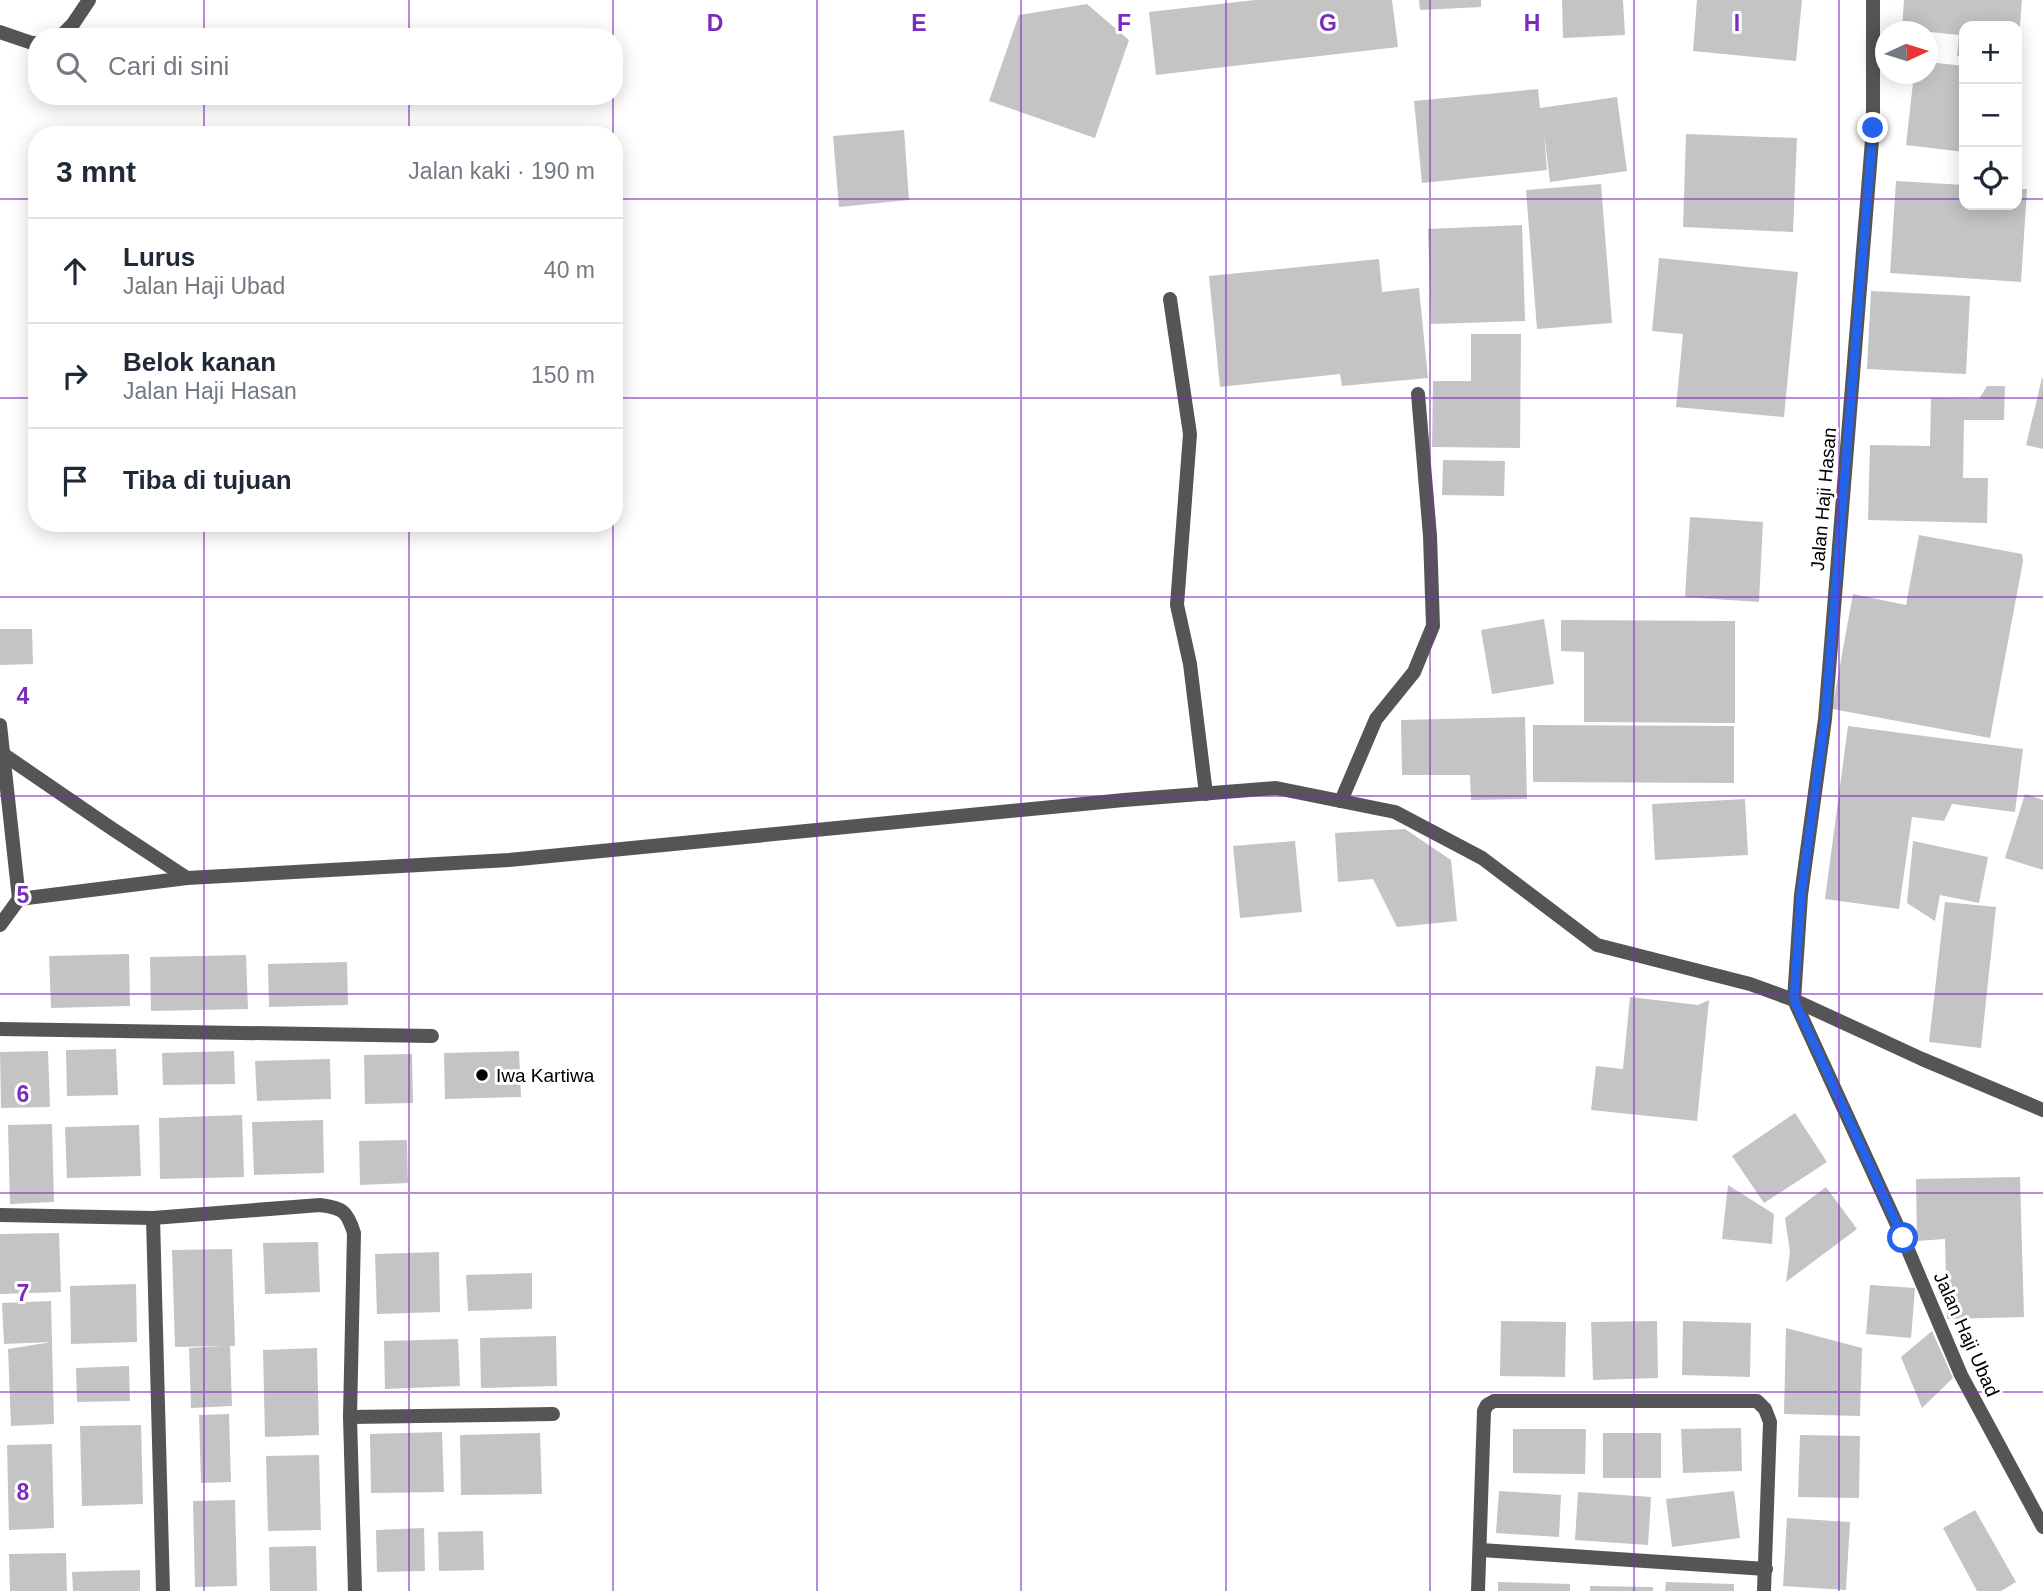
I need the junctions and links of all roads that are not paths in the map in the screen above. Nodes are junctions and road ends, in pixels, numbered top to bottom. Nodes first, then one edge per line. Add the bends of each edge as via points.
1 (89, 0) edge
2 (1873, 0) edge
3 (70, 28) edge
4 (0, 32) edge
5 (28, 42) edge
6 (1170, 299) dead end
7 (1418, 394) dead end
8 (0, 724) edge
9 (3, 754) junction
10 (1206, 794) junction
11 (1341, 801) junction
12 (187, 878) junction
13 (19, 899) junction
14 (0, 925) edge
15 (1794, 1000) junction
16 (0, 1029) edge
17 (432, 1036) dead end
18 (2043, 1111) edge
19 (0, 1214) edge
20 (153, 1218) junction
21 (553, 1414) dead end
22 (350, 1417) junction
23 (2043, 1527) edge
24 (1481, 1550) junction
25 (1766, 1569) junction
26 (163, 1591) edge
27 (355, 1591) edge
28 (1478, 1591) edge
29 (1764, 1591) edge

1 - 3 street
2 - 15 street, Jalan Haji Hasan via 1872,142 1825,719 1801,895
4 - 5 street
6 - 10 street via 1190,434 1177,605 1190,664
7 - 11 street via 1433,626 1413,672 1376,719
8 - 9 street
9 - 12 street
9 - 13 street
10 - 11 street via 1276,788
10 - 12 street via 509,860
11 - 15 street via 1395,812 1482,858 1597,945 1750,984
12 - 13 street
13 - 14 street
15 - 18 street
15 - 23 street, Jalan Haji Ubad via 1961,1375
16 - 17 street
19 - 20 street
20 - 22 street via 320,1205 348,1216 354,1234
20 - 26 street
21 - 22 street
22 - 27 street
24 - 25 street
24 - 25 street via 1485,1411 1494,1401 1757,1401 1770,1422
24 - 28 street
25 - 29 street

